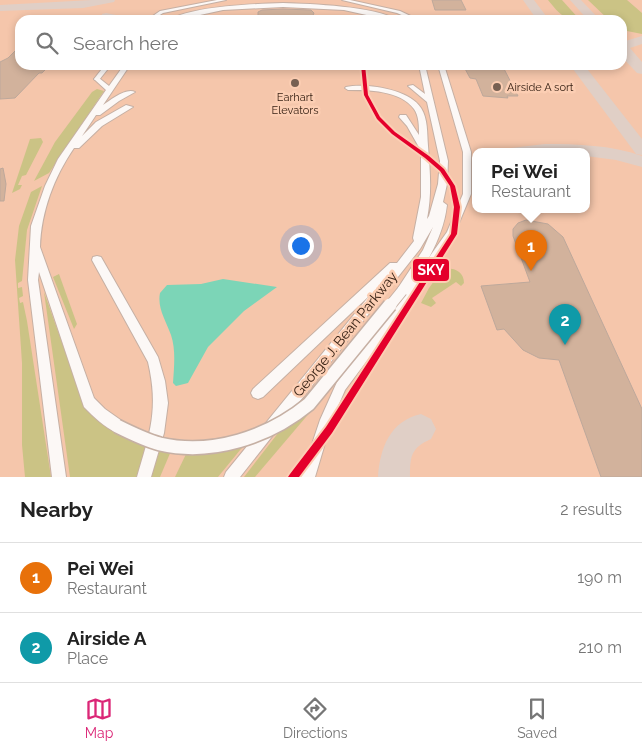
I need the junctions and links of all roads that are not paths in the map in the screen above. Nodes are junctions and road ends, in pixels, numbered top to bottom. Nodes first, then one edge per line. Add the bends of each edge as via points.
1 (224, 0) edge
2 (289, 0) edge
3 (344, 0) edge
4 (235, 3) junction
5 (200, 10) junction
6 (157, 15) edge
7 (186, 15) edge
8 (190, 15) edge
9 (201, 15) edge
10 (378, 15) edge
11 (406, 15) edge
12 (104, 70) edge
13 (123, 70) edge
14 (423, 70) edge
15 (442, 70) edge
16 (96, 79) joint
17 (411, 86) dead end
18 (348, 88) dead end
19 (109, 89) junction
20 (132, 92) dead end
21 (431, 102) junction
22 (129, 108) dead end
23 (403, 117) dead end
24 (88, 120) junction
25 (67, 151) junction
26 (425, 155) junction
27 (444, 177) junction
28 (33, 241) junction
29 (413, 249) junction
30 (97, 260) dead end
31 (258, 393) dead end
32 (59, 477) edge
33 (144, 477) edge
34 (230, 477) edge
35 (308, 477) edge

1 - 6 street
2 - 4 street
2 - 10 street via 348,6
3 - 11 street
4 - 5 street
4 - 9 street
5 - 7 street
5 - 8 street
12 - 16 street
13 - 19 street
14 - 21 street, George J. Bean Parkway
15 - 35 street via 467,152 467,194 450,233 341,386 326,420
16 - 19 street
17 - 21 street
18 - 26 street via 388,92 414,105 421,117
19 - 24 street
20 - 24 street via 116,98
21 - 27 street, George J. Bean Parkway via 442,146
22 - 25 street via 103,121
23 - 26 street
24 - 25 street
25 - 28 street via 49,186
26 - 29 street via 428,191
27 - 28 street, bridge via 442,212 437,230 418,268 310,404 285,422 226,443 199,446 166,444 140,438 100,414 89,402
27 - 29 street, George J. Bean Parkway via 435,214
28 - 32 street via 33,280
29 - 31 street
29 - 34 street, George J. Bean Parkway
30 - 33 street via 154,361 160,381 157,433

